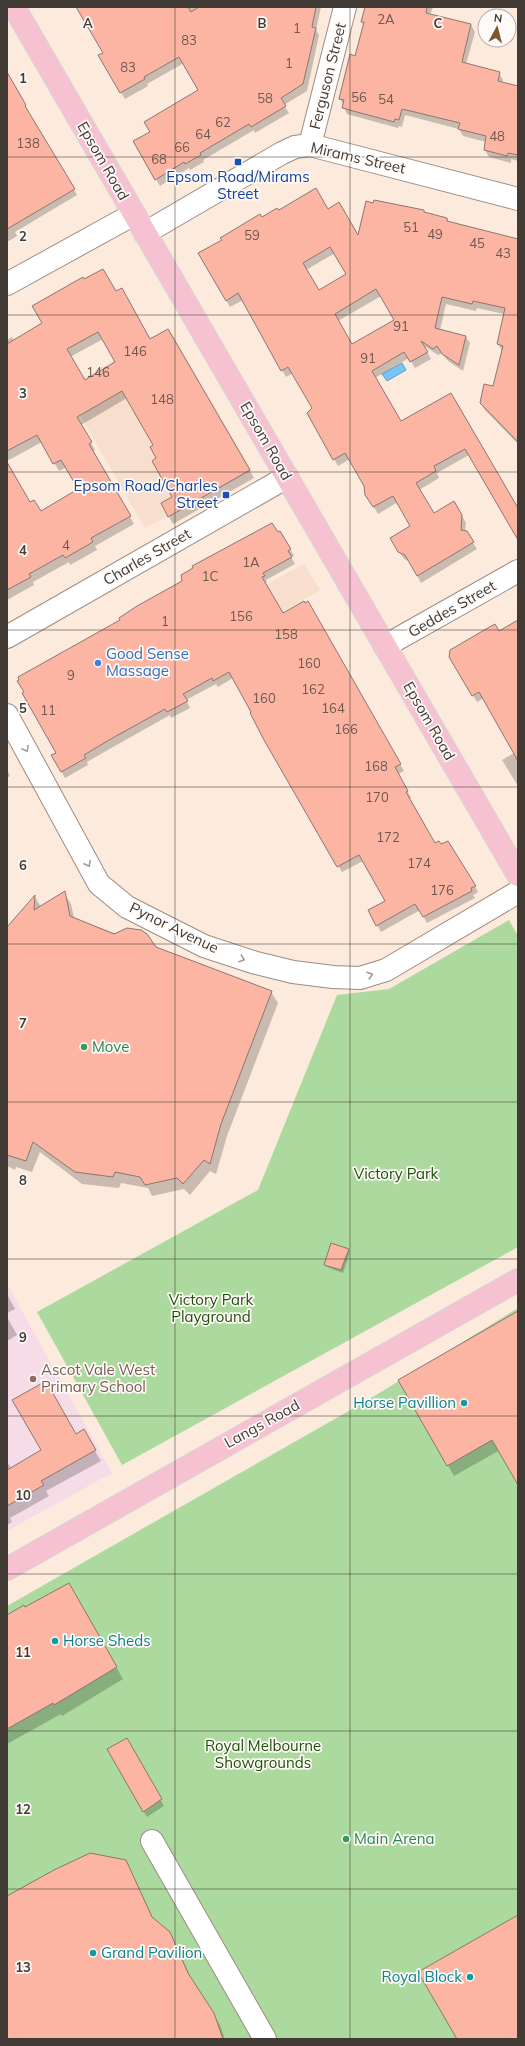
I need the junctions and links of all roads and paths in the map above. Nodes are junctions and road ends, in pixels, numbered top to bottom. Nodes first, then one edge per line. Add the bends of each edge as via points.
1 (14, 7) edge
2 (345, 7) edge
3 (310, 145) junction
4 (518, 198) edge
5 (134, 214) junction
6 (145, 233) junction
7 (7, 284) edge
8 (287, 477) junction
9 (518, 571) edge
10 (7, 636) edge
11 (385, 646) junction
12 (7, 716) edge
13 (518, 874) edge
14 (518, 892) edge
15 (518, 1280) edge
16 (7, 1569) edge
17 (152, 1840) dead end
18 (265, 2039) edge

1 - 5 main road, Epsom Road
2 - 3 street, Ferguson Street
3 - 4 street, Mirams Street
3 - 6 street, Mirams Street via 295,147 282,153
5 - 6 main road, Epsom Road
5 - 7 street
6 - 8 main road, Epsom Road
8 - 10 street, Charles Street
8 - 11 main road, Epsom Road
9 - 11 street, Geddes Street
11 - 13 main road, Epsom Road
12 -> 14 street, Pynor Avenue via 99,884 127,907 204,946 293,972 360,978 386,970
15 - 16 main road, Langs Road
17 - 18 street

